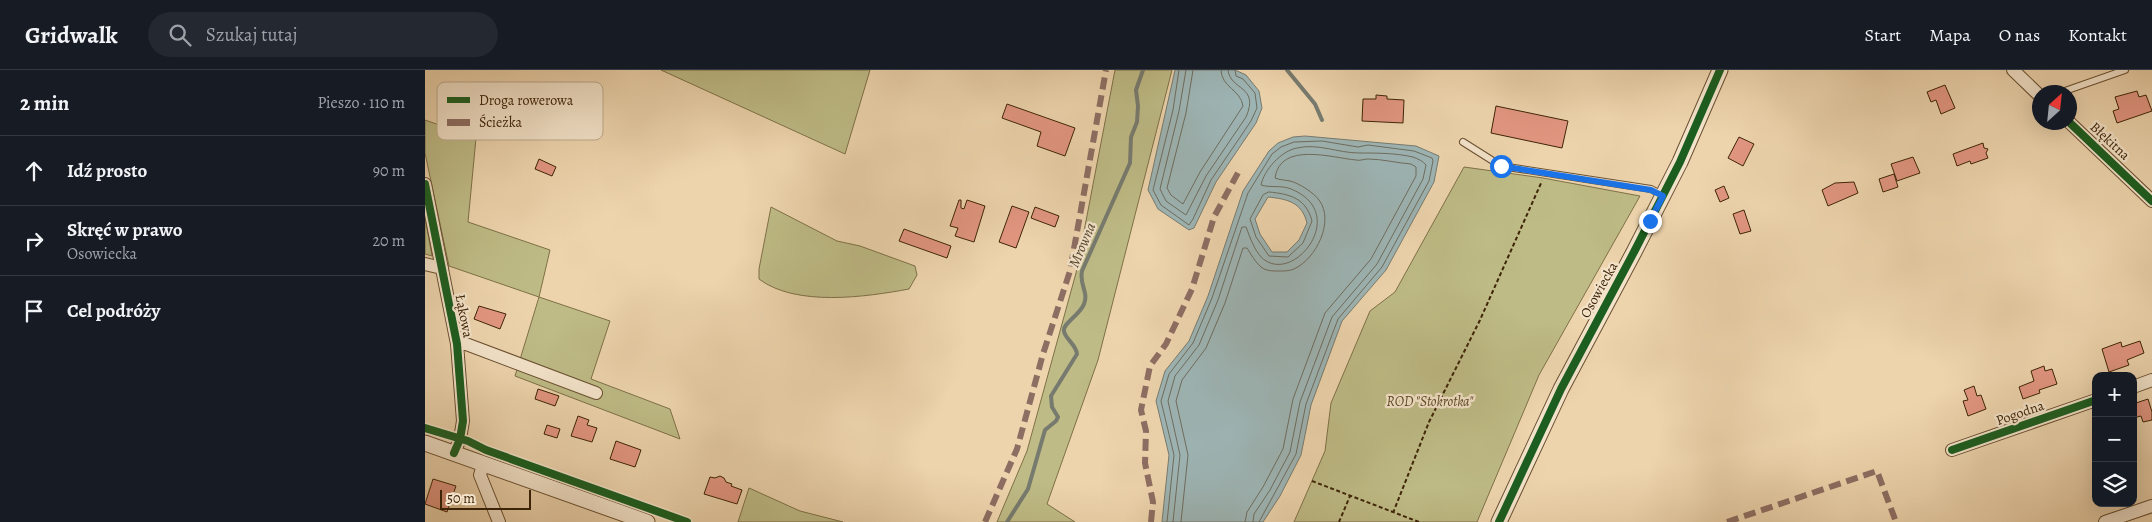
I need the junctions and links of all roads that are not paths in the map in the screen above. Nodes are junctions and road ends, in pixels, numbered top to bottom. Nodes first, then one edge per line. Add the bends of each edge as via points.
1 (1720, 70) edge
2 (2013, 70) edge
3 (2125, 70) edge
4 (2077, 87) edge
5 (2032, 88) edge
6 (2077, 130) edge
7 (1463, 142) dead end
8 (425, 184) edge
9 (1663, 196) junction
10 (2152, 201) edge
11 (425, 264) edge
12 (441, 268) junction
13 (457, 344) junction
14 (2152, 380) edge
15 (2137, 386) edge
16 (597, 393) dead end
17 (2092, 401) edge
18 (425, 443) edge
19 (1952, 450) dead end
20 (454, 453) junction
21 (483, 464) junction
22 (2152, 506) edge
23 (499, 522) edge
24 (647, 522) edge
25 (1499, 522) edge
26 (2105, 522) edge

1 - 9 street, Osowiecka
2 - 5 street
3 - 4 lane
6 - 10 street, Błękitna
7 - 9 lane via 1501,166 1651,190
8 - 12 street, Łąkowa
9 - 25 street, Osowiecka via 1561,389
11 - 12 street
12 - 13 street, Łąkowa
13 - 16 street via 465,344
13 - 20 street, Łąkowa via 463,421 461,438
14 - 15 street
17 - 19 street, Pogodna
18 - 20 street
20 - 21 street
21 - 23 street via 481,475
21 - 24 street
22 - 26 street

